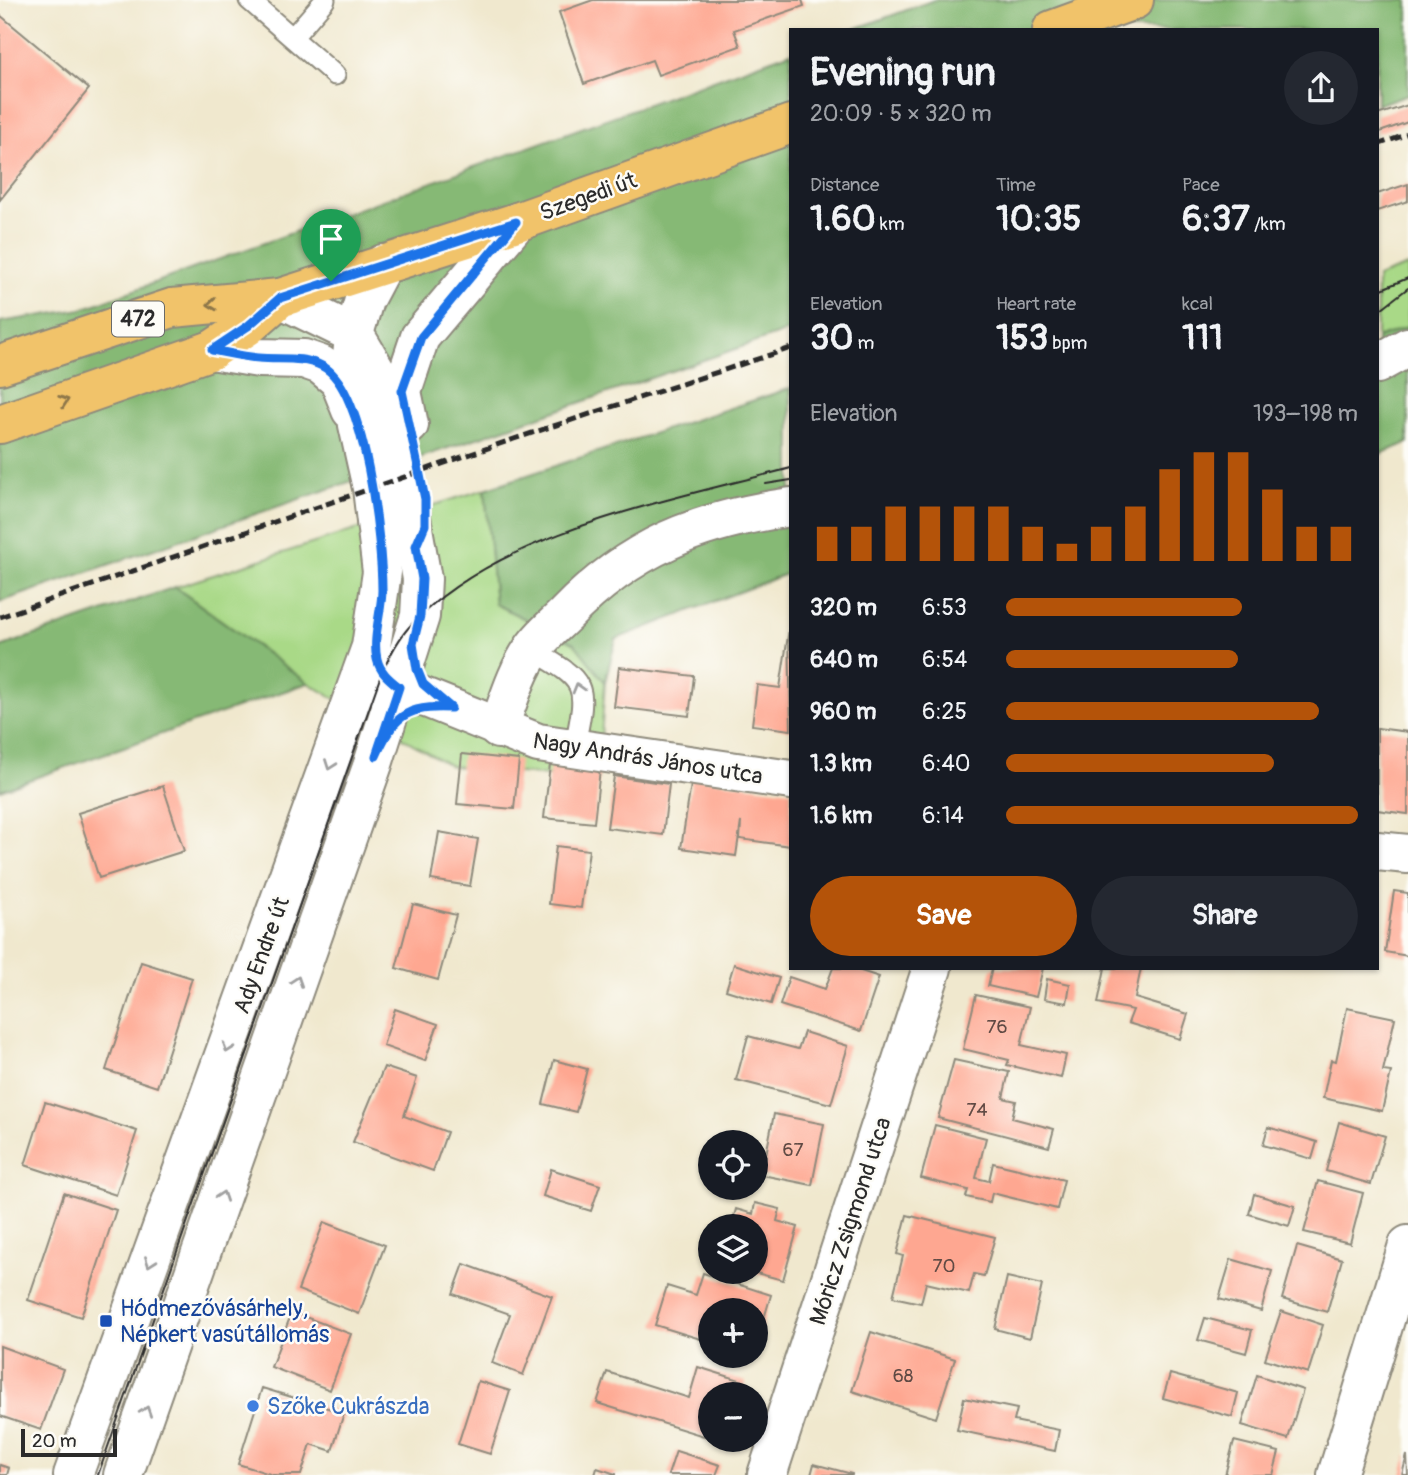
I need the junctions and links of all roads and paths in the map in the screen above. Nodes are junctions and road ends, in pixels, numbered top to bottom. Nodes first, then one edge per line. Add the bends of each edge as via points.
1 (249, 0) edge
2 (325, 0) edge
3 (1134, 0) edge
4 (1057, 28) edge
5 (293, 37) junction
6 (335, 75) dead end
7 (789, 125) edge
8 (516, 222) junction
9 (383, 264) junction
10 (280, 298) junction
11 (354, 334) junction
12 (1408, 347) edge
13 (212, 350) junction
14 (1379, 363) edge
15 (0, 365) edge
16 (0, 424) edge
17 (358, 425) junction
18 (789, 507) edge
19 (416, 546) junction
20 (382, 572) junction
21 (413, 644) junction
22 (532, 650) junction
23 (399, 687) junction
24 (354, 701) junction
25 (451, 708) junction
26 (498, 729) junction
27 (574, 750) junction
28 (376, 756) junction
29 (789, 780) edge
30 (1379, 851) edge
31 (1408, 854) edge
32 (931, 970) edge
33 (1408, 1245) edge
34 (73, 1475) edge
35 (124, 1475) edge
36 (767, 1475) edge
37 (1337, 1475) edge

1 - 5 lane
2 - 5 lane
3 - 4 main road
5 - 6 lane
7 - 8 main road, Szegedi út / 472
8 - 9 main road, Szegedi út / 472
8 - 19 street via 421,337 407,373 402,391 425,499 425,525
9 - 10 main road, 472
9 - 11 street via 364,300
10 - 11 street
10 - 13 main road, 472
10 -> 15 main road, 472 via 172,308
11 - 17 street via 351,371
11 - 19 street, Ady Endre út via 380,376
12 - 14 street
16 -> 13 main road, 472
13 - 17 street via 304,359 321,365 339,380
17 - 20 street, Ady Endre út via 373,488
18 - 22 street via 752,512 646,548 611,572
19 - 21 street, Ady Endre út via 422,579
20 - 23 street via 377,658 386,677
20 - 24 street, Ady Endre út via 371,647
21 - 23 street, Ady Endre út
21 - 25 street via 423,684
22 - 26 street
27 -> 22 lane via 582,710 579,685 573,673
23 - 24 street, Nagy András János utca via 379,683 366,687
23 - 25 street, Nagy András János utca
23 - 28 street, Ady Endre út
24 -> 34 street, Ady Endre út
25 - 26 street, Nagy András János utca
25 - 28 street via 420,709 403,716 391,724
26 - 27 street, Nagy András János utca
27 - 29 street, Nagy András János utca
35 -> 28 street, Ady Endre út
30 - 31 street
32 - 36 street, Móricz Zsigmond utca
33 - 37 street

